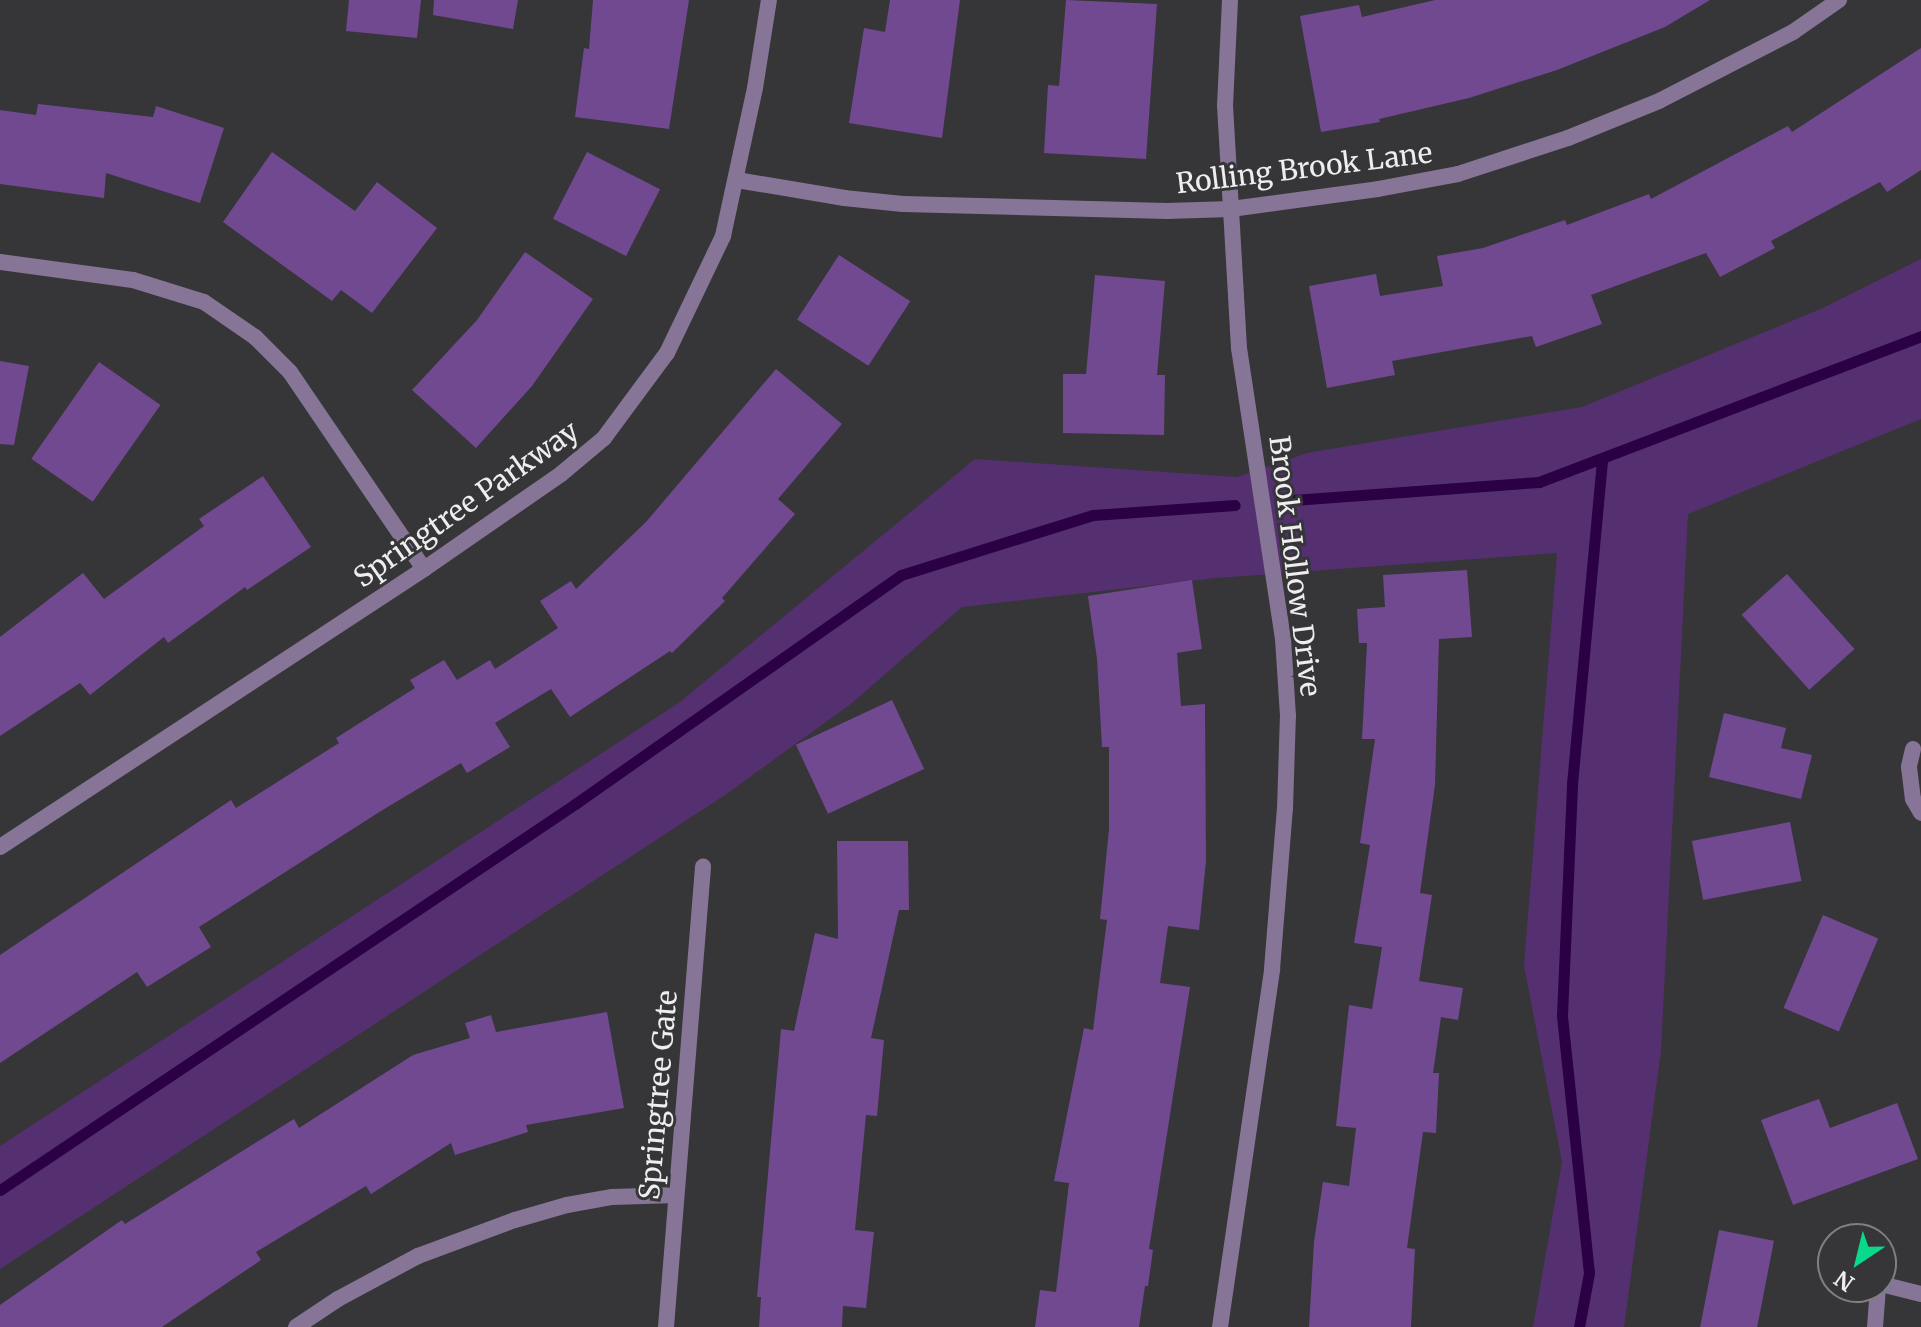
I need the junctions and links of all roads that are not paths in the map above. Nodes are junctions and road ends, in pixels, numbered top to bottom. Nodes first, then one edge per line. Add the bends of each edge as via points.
1 (769, 0) edge
2 (1230, 0) edge
3 (1839, 0) edge
4 (737, 180) junction
5 (1231, 209) junction
6 (0, 262) edge
7 (424, 569) junction
8 (1913, 749) dead end
9 (1921, 813) edge
10 (0, 847) edge
11 (703, 866) dead end
12 (676, 1195) junction
13 (1897, 1289) edge
14 (1921, 1294) edge
15 (1878, 1303) edge
16 (296, 1327) edge
17 (666, 1327) edge
18 (1220, 1327) edge
19 (1875, 1327) edge

1 - 4 street, Springtree Parkway
2 - 5 street, Brook Hollow Drive via 1225,106
3 - 5 street, Rolling Brook Lane via 1793,32 1659,101 1568,138 1458,174
4 - 5 street, Rolling Brook Lane via 903,204
4 - 7 street, Springtree Parkway via 723,236 694,301 667,353 604,438
5 - 18 street, Brook Hollow Drive via 1239,348 1283,639 1288,716 1272,969
6 - 7 street via 133,280 204,302 255,337 290,372
7 - 10 street, Springtree Parkway
8 - 9 street via 1913,799
11 - 12 street, Springtree Gate
12 - 16 street via 612,1197 515,1220 418,1256
12 - 17 street, Springtree Gate
13 - 14 street
15 - 19 street

